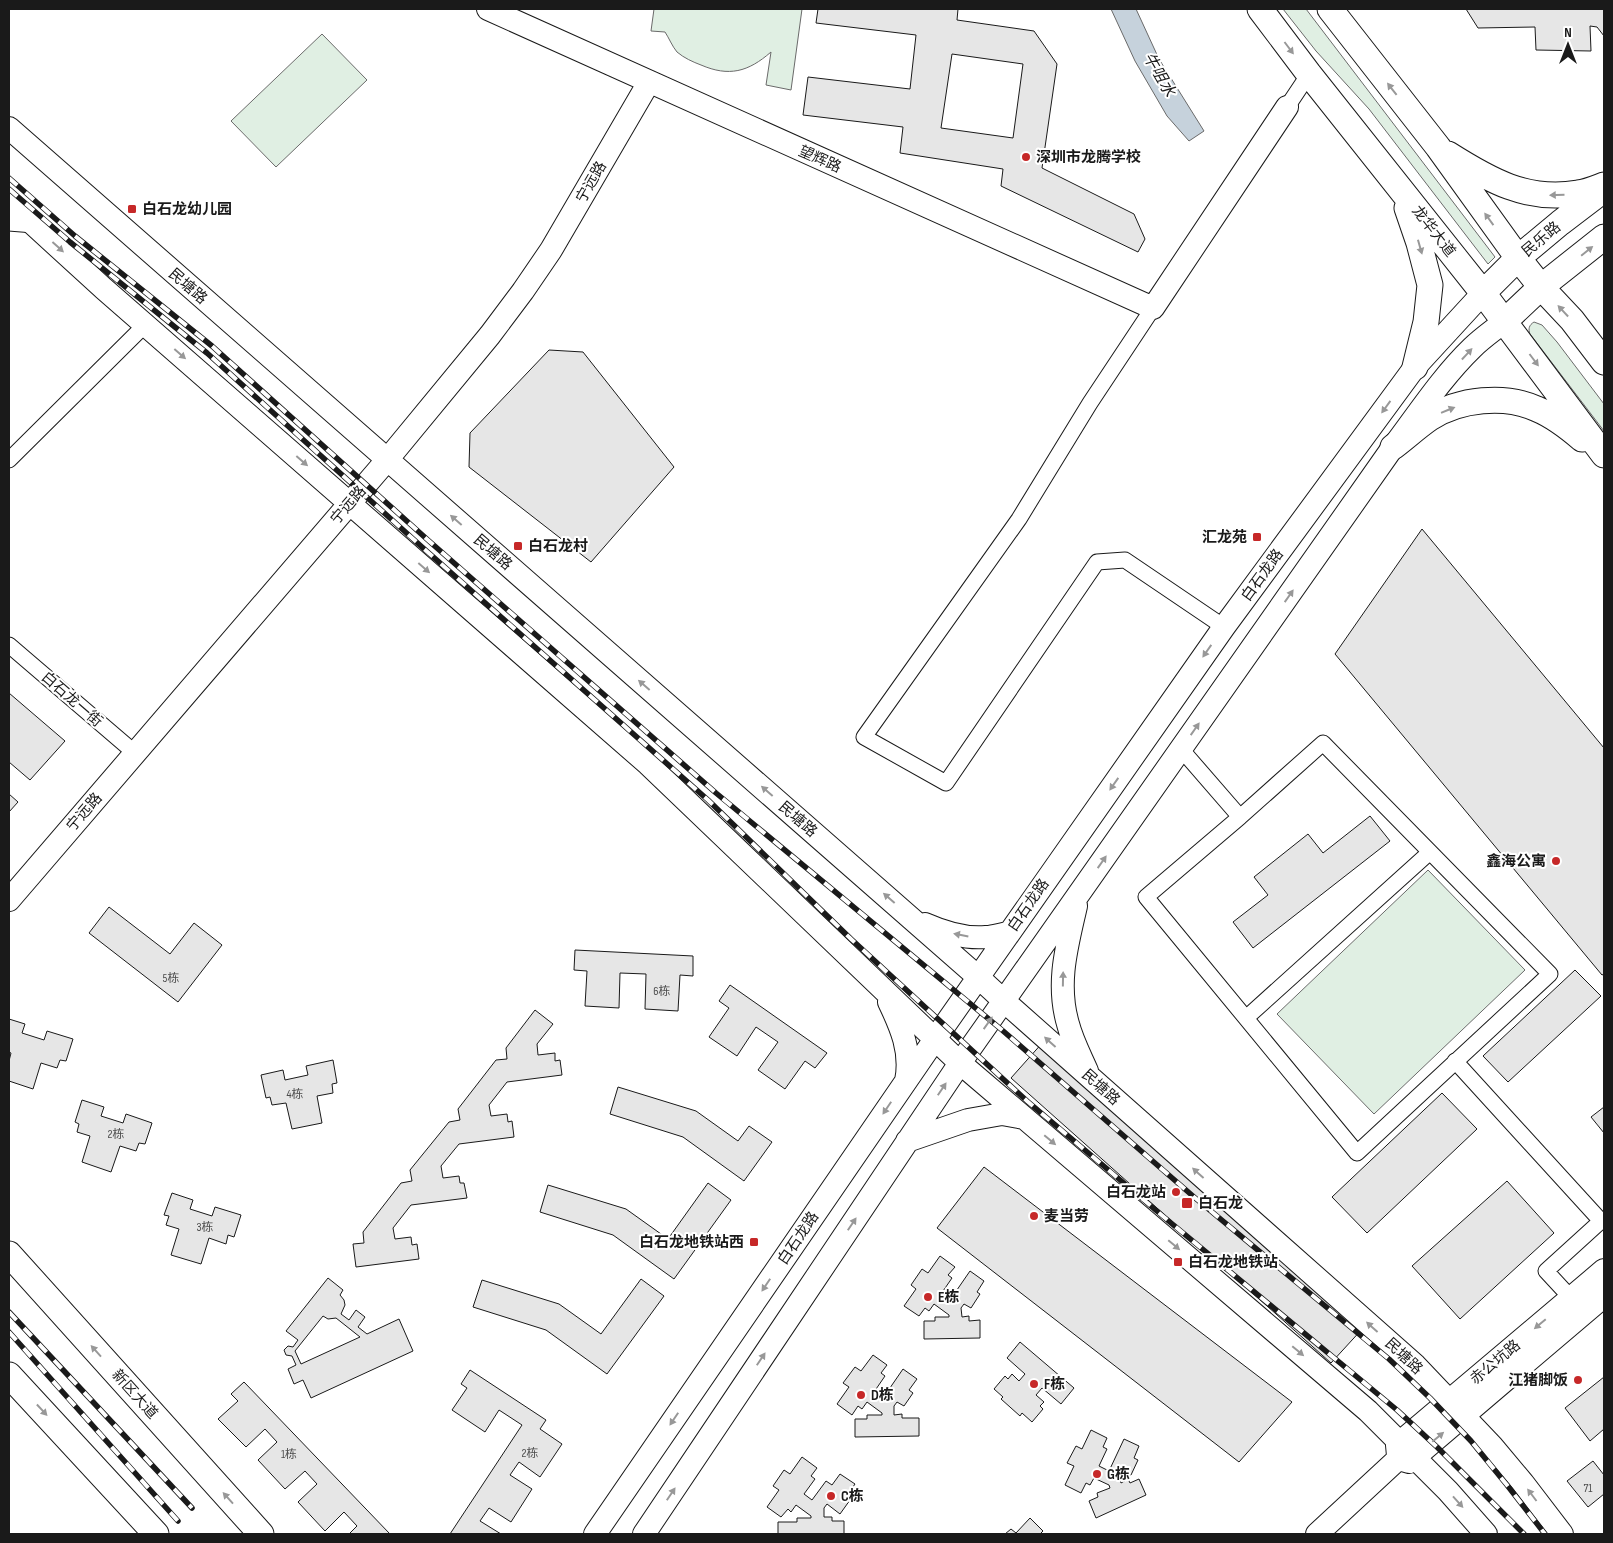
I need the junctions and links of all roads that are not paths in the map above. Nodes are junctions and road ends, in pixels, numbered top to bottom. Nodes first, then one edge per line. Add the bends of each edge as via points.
1 (488, 9) edge
2 (1260, 9) edge
3 (1330, 9) edge
4 (1310, 74) junction
5 (649, 82) junction
6 (1287, 107) joint
7 (9, 128) edge
8 (1438, 148) junction
9 (1387, 171) junction
10 (1604, 185) edge
11 (1604, 190) edge
12 (9, 202) edge
13 (9, 223) edge
14 (34, 225) junction
15 (1604, 237) edge
16 (1518, 258) junction
17 (1541, 287) junction
18 (1483, 293) junction
19 (1153, 308) junction
20 (1505, 321) junction
21 (145, 324) junction
22 (1604, 362) edge
23 (1415, 367) junction
24 (1394, 447) junction
25 (1604, 456) edge
26 (9, 460) edge
27 (387, 460) junction
28 (350, 503) junction
29 (1224, 626) junction
30 (9, 645) edge
31 (1181, 749) junction
32 (135, 753) junction
33 (1240, 817) junction
34 (1430, 852) junction
35 (1079, 894) junction
36 (9, 900) edge
37 (912, 918) junction
38 (1009, 933) junction
39 (978, 976) junction
40 (883, 990) junction
41 (1004, 1001) junction
42 (1246, 1018) junction
43 (935, 1039) junction
44 (1455, 1061) junction
45 (960, 1063) junction
46 (1089, 1076) junction
47 (906, 1080) junction
48 (1024, 1118) junction
49 (907, 1141) junction
50 (9, 1254) edge
51 (1604, 1270) edge
52 (1604, 1296) edge
53 (1571, 1298) junction
54 (9, 1375) edge
55 (1456, 1408) junction
56 (1404, 1453) junction
57 (156, 1534) edge
58 (261, 1534) edge
59 (594, 1534) edge
60 (644, 1534) edge
61 (1317, 1534) edge
62 (1486, 1534) edge
63 (1562, 1534) edge

1 - 5 main road, 望辉路
2 -> 4 main road, 龙华大道
8 -> 3 main road
4 - 6 street
4 - 9 main road, 龙华大道
5 - 19 main road, 望辉路
5 - 27 main road, 宁远路 via 551,250 523,291
6 - 19 main road
7 - 27 main road, 民塘路
10 -> 8 main road via 1556,196 1530,194 1492,179
16 -> 8 main road
9 - 18 main road, 龙华大道
9 -> 23 main road via 1410,214 1430,285 1426,322
11 - 16 main road, 民乐路
12 - 14 main road
13 - 14 street
14 -> 21 main road
17 -> 15 main road
16 - 17 main road
16 - 18 main road, 民乐路
17 - 20 main road
22 -> 17 main road via 1572,320
18 - 20 main road, 龙华大道
18 - 23 main road, 白石龙路
19 - 29 street via 1019,519 864,737 946,783 1097,562 1125,560
24 -> 20 main road via 1464,357
20 -> 25 main road, 龙华大道
21 - 26 street
21 -> 28 main road
23 -> 29 main road, 白石龙路
24 -> 25 main road via 1431,418 1452,408 1474,401 1514,401 1537,408 1562,422
31 -> 24 main road
27 - 28 main road, 宁远路
37 -> 27 main road, 民塘路
28 - 32 main road, 宁远路
28 -> 40 main road via 648,764
29 -> 38 main road, 白石龙路
30 - 32 street, 白石龙一街
31 - 33 street
35 -> 31 main road
32 - 36 main road, 宁远路
33 - 34 street via 1322,744
33 - 42 street via 1146,897
34 - 42 street
34 - 44 street via 1550,974
35 - 41 main road
46 -> 35 main road via 1068,1024 1063,995 1064,961
38 -> 37 main road via 967,936 939,930
37 - 39 main road, 民塘路
38 - 39 main road, 白石龙路
39 - 41 main road, 民塘路
39 - 43 main road, 白石龙路
40 - 43 main road
40 - 47 main road via 902,1028 909,1069
45 -> 41 main road
46 -> 41 main road, 民塘路
42 - 44 street via 1357,1153
43 - 45 main road
43 - 47 main road, 白石龙路
44 - 53 street via 1601,1220 1546,1271
45 - 48 main road
49 -> 45 main road
55 -> 46 main road, 民塘路 via 1415,1365
47 -> 59 main road, 白石龙路
48 - 49 main road via 1002,1114 968,1120
48 -> 56 main road via 1368,1411
60 -> 49 main road
58 -> 50 main road, 新区大道
51 - 53 main road, 赤公坑路
52 - 55 main road, 赤公坑路
53 -> 55 main road, 赤公坑路
54 -> 57 main road
55 - 56 main road, 赤公坑路
63 -> 55 main road, 民塘路 via 1499,1454
56 - 61 main road, 赤公坑路
56 -> 62 main road via 1448,1491

